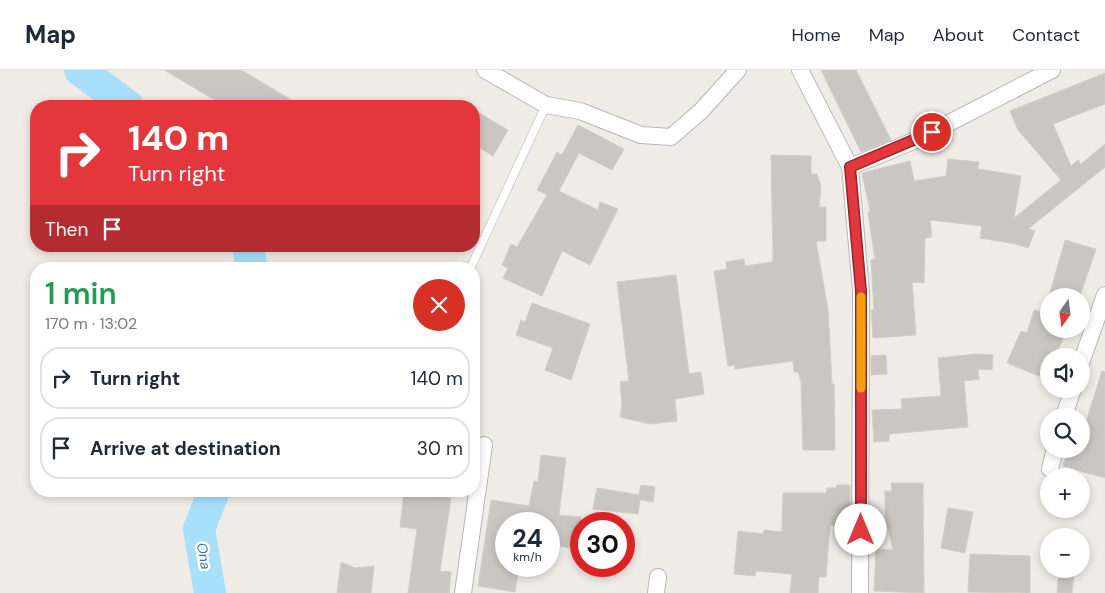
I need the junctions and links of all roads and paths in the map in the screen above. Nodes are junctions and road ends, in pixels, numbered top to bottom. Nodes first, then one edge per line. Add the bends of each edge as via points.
1 (485, 70) edge
2 (738, 70) edge
3 (800, 70) edge
4 (1052, 70) edge
5 (546, 105) junction
6 (850, 167) junction
7 (480, 247) edge
8 (1105, 295) edge
9 (1086, 348) edge
10 (484, 445) dead end
11 (480, 473) edge
12 (477, 497) edge
13 (463, 593) edge
14 (860, 593) edge

1 - 5 street
2 - 5 street via 701,111 671,137 641,135 580,111
3 - 6 street
4 - 6 street via 916,140
5 - 7 lane
6 - 14 street via 861,311
8 - 9 street
10 - 11 street
12 - 13 street

